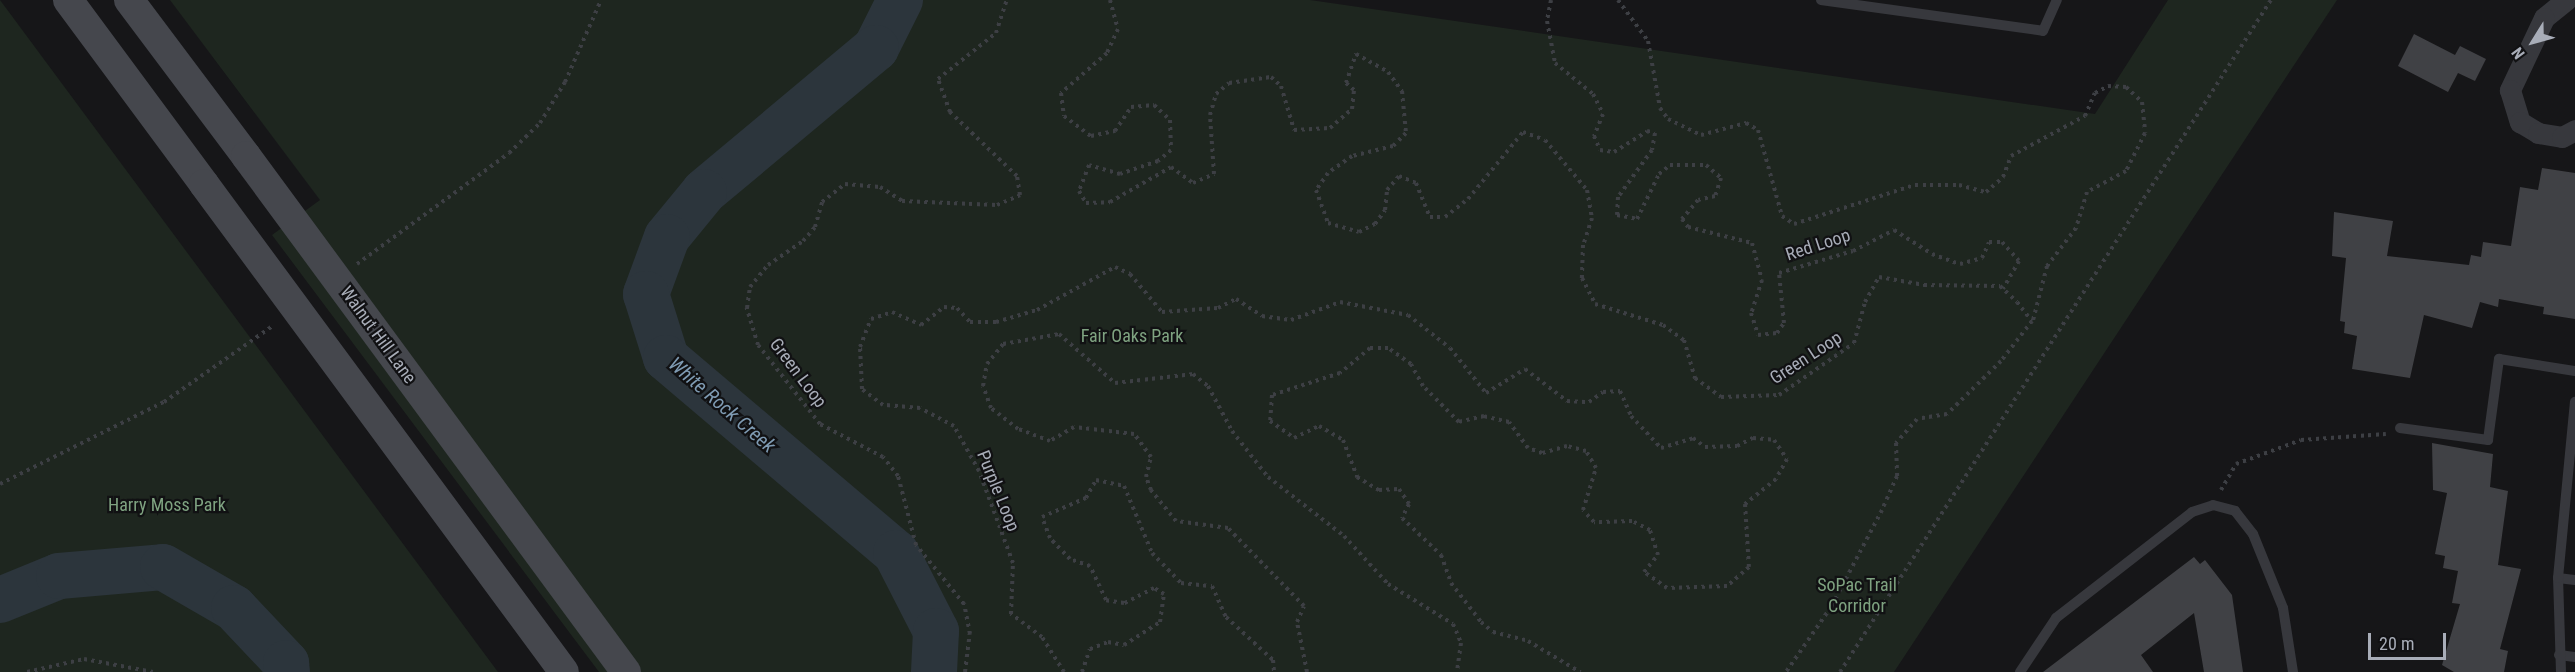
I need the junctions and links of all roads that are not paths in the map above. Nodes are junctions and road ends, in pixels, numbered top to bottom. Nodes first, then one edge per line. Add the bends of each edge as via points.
1 (68, 0) edge
2 (129, 0) edge
3 (1821, 0) edge
4 (2057, 0) edge
5 (2565, 0) edge
6 (2575, 130) edge
7 (2575, 371) edge
8 (2575, 402) edge
9 (2400, 428) road end
10 (2558, 578) junction
11 (2575, 580) edge
12 (2559, 655) junction
13 (2575, 657) edge
14 (564, 672) edge
15 (627, 672) edge
16 (2020, 672) edge
17 (2293, 672) edge
18 (2561, 672) edge

1 - 14 main road, bridge
2 - 15 main road, Walnut Hill Lane, bridge
3 - 4 lane via 2043,31
5 - 6 street via 2544,18 2510,90 2520,122 2538,134 2562,137
7 - 9 lane via 2499,359 2488,440
8 - 10 lane
10 - 11 lane
10 - 12 lane
12 - 13 lane
12 - 18 lane
16 - 17 lane via 2056,618 2192,512 2213,505 2235,511 2253,534 2283,608

